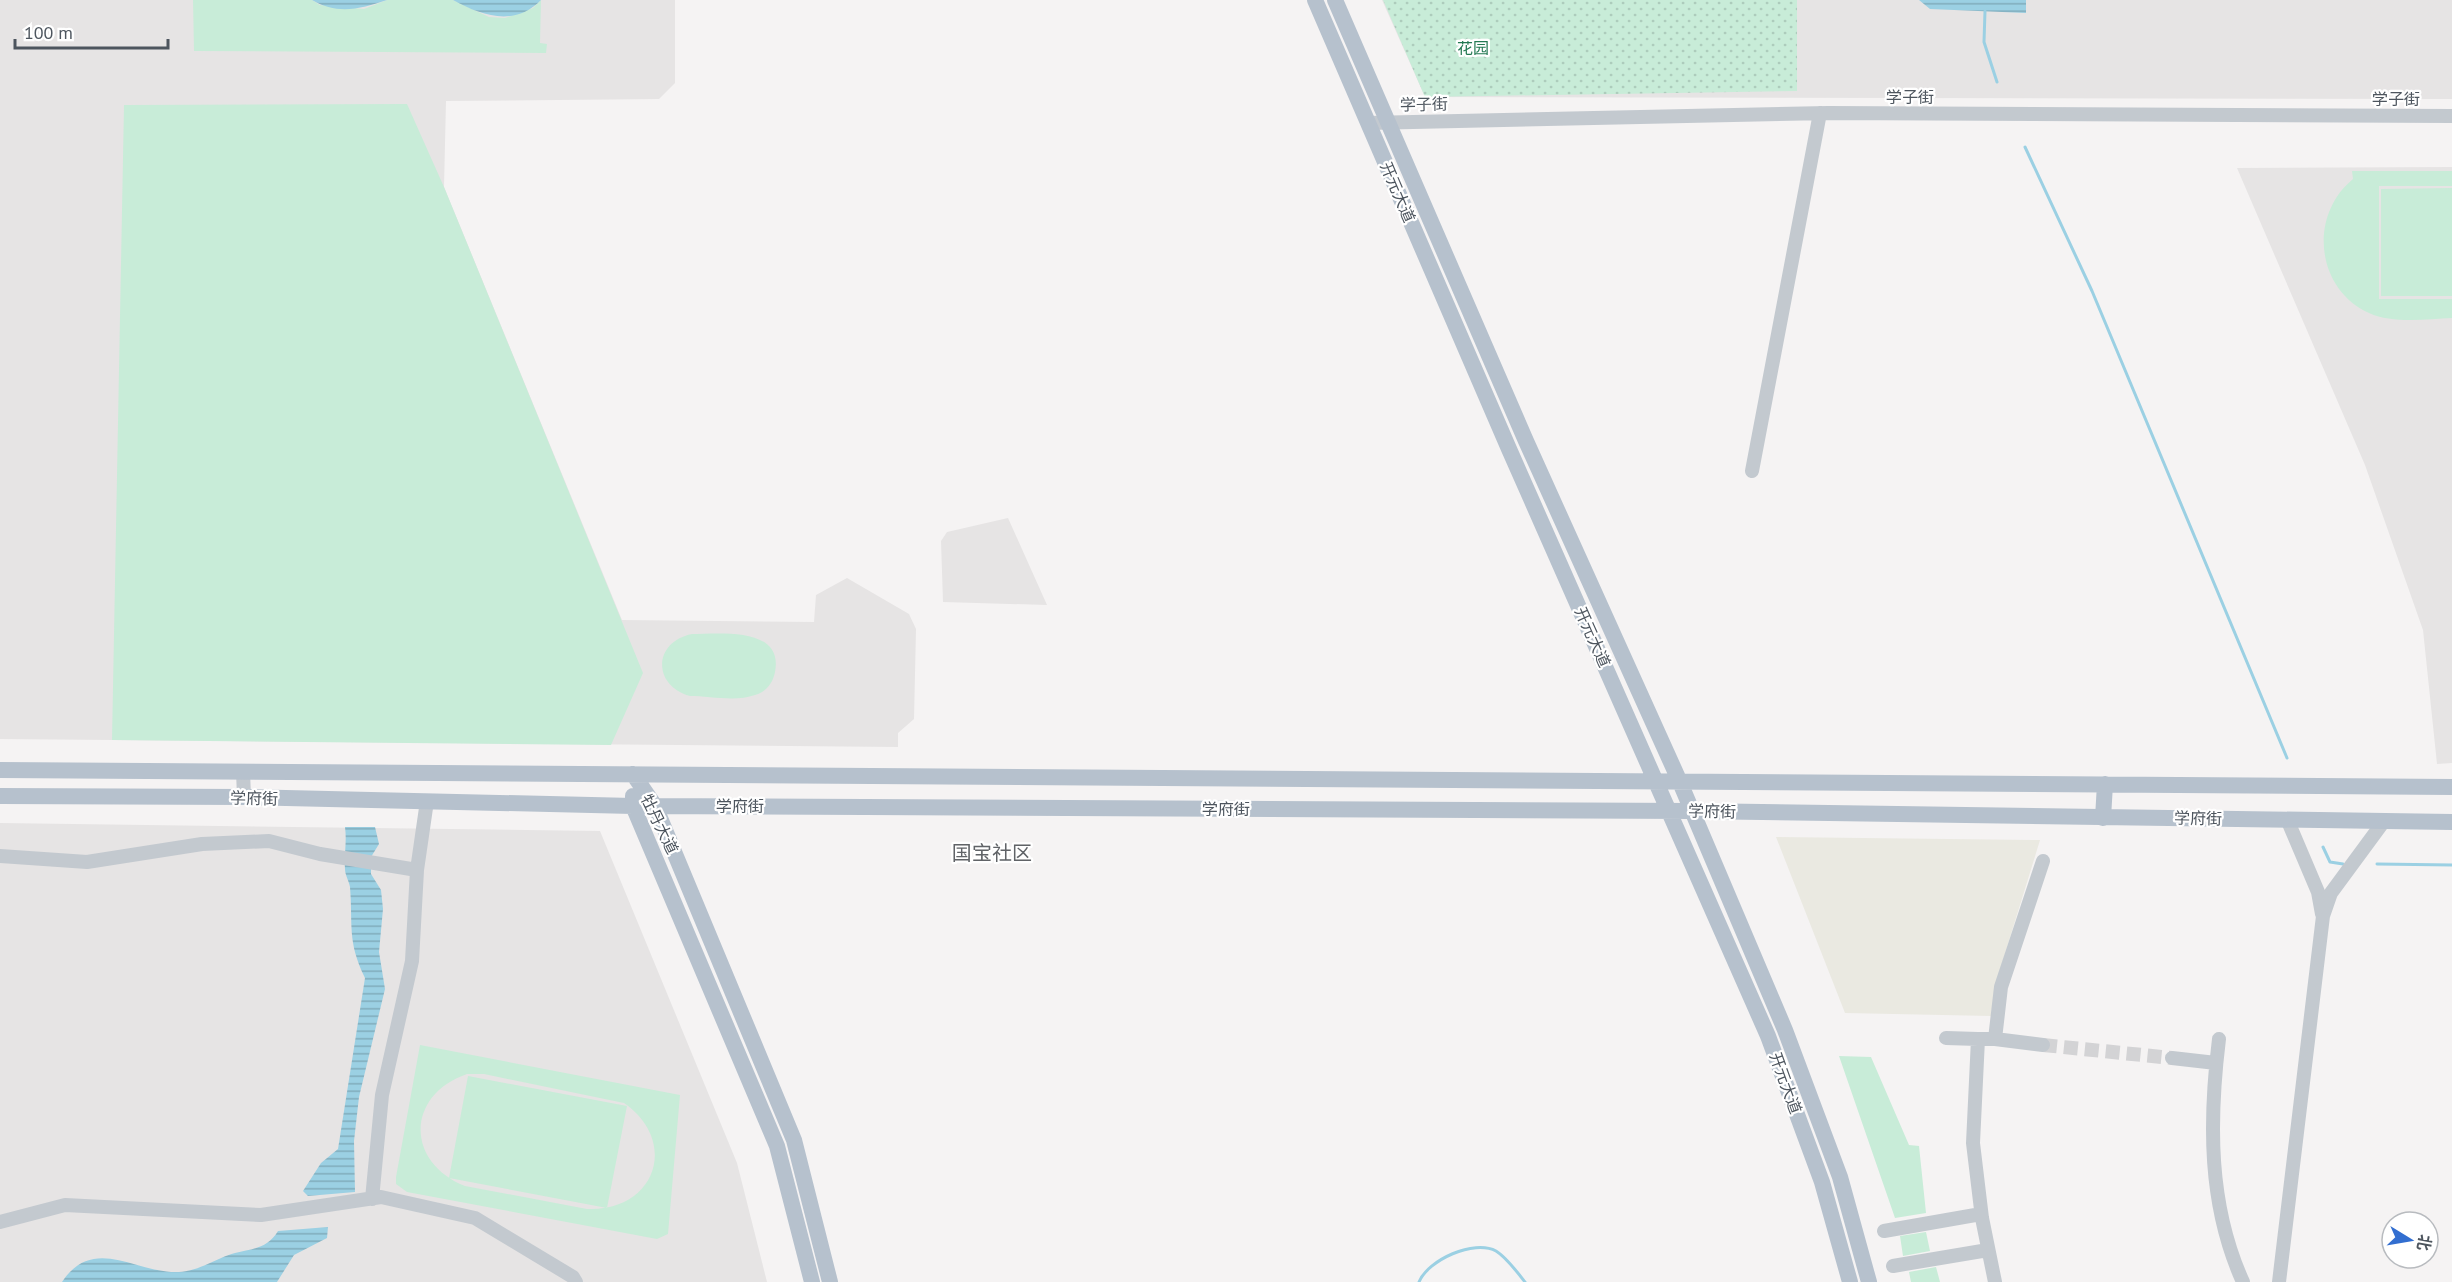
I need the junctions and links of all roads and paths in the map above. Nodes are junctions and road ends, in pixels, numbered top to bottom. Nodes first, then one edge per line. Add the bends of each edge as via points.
1 (1315, 0) edge
2 (1335, 0) edge
3 (1820, 115) junction
4 (2452, 116) edge
5 (2452, 121) edge
6 (1388, 124) junction
7 (1369, 125) junction
8 (1752, 471) dead end
9 (0, 770) edge
10 (243, 771) junction
11 (633, 774) junction
12 (1656, 779) junction
13 (1679, 780) junction
14 (2105, 784) junction
15 (2452, 787) edge
16 (0, 796) edge
17 (244, 797) junction
18 (428, 801) junction
19 (633, 806) junction
20 (655, 806) junction
21 (1670, 811) junction
22 (1691, 811) junction
23 (2103, 818) junction
24 (2287, 819) junction
25 (2384, 821) junction
26 (2452, 822) edge
27 (0, 856) edge
28 (2043, 861) dead end
29 (417, 870) junction
30 (2323, 916) junction
31 (1946, 1038) dead end
32 (1978, 1038) junction
33 (1995, 1040) junction
34 (2219, 1040) dead end
35 (2043, 1045) tunnel mouth
36 (2172, 1058) tunnel mouth
37 (2216, 1063) junction
38 (372, 1199) junction
39 (1981, 1214) junction
40 (0, 1222) edge
41 (1884, 1231) dead end
42 (1988, 1250) junction
43 (1893, 1266) dead end
44 (576, 1282) edge
45 (812, 1282) edge
46 (831, 1282) edge
47 (1850, 1282) edge
48 (1869, 1282) edge
49 (1995, 1282) edge
50 (2243, 1282) edge
51 (2279, 1282) edge

1 - 7 main road, 开元大道
2 - 6 main road, 开元大道
3 - 4 street, 学子街
3 - 5 street, 学子街
3 - 6 street, 学子街
3 - 8 street
6 - 7 street, 学子街
6 - 13 main road, 开元大道
7 - 12 main road, 开元大道
9 - 10 main road, 学府街
10 - 11 main road, 学府街
10 - 17 street
11 - 12 main road, 学府街
11 - 19 main road, 牡丹大道
11 - 20 main road, 牡丹大道
12 - 13 main road, 学府街
12 - 21 main road, 开元大道
13 - 14 main road, 学府街
13 - 22 main road, 开元大道
14 - 15 main road, 学府街
14 - 23 main road
16 - 17 main road, 学府街
17 - 18 main road, 学府街
18 - 19 main road, 学府街
18 - 29 street
19 - 20 main road, 学府街
19 - 45 main road, 牡丹大道 via 777,1146
20 - 21 main road, 学府街
20 - 46 main road, 牡丹大道 via 794,1140
21 - 22 main road, 学府街
21 - 47 main road, 开元大道 via 1768,1036 1822,1182
22 - 23 main road, 学府街
22 - 48 main road, 开元大道 via 1787,1035 1840,1177
23 - 24 main road, 学府街
24 - 25 main road, 学府街
24 - 30 street via 2318,892
25 - 26 main road, 学府街
25 - 30 street via 2331,893
27 - 29 street via 87,862 202,844 269,841
28 - 33 street via 2001,987
29 - 38 street via 412,962 382,1095
30 - 51 street
31 - 32 street
32 - 33 street
32 - 39 street via 1973,1143
33 - 35 street
34 - 37 street
36 - 37 street
37 - 50 street via 2211,1156 2223,1219
38 - 40 street via 261,1215 65,1205
38 - 44 street via 381,1197 476,1218
39 - 41 street
39 - 42 street
42 - 43 street
42 - 49 street

